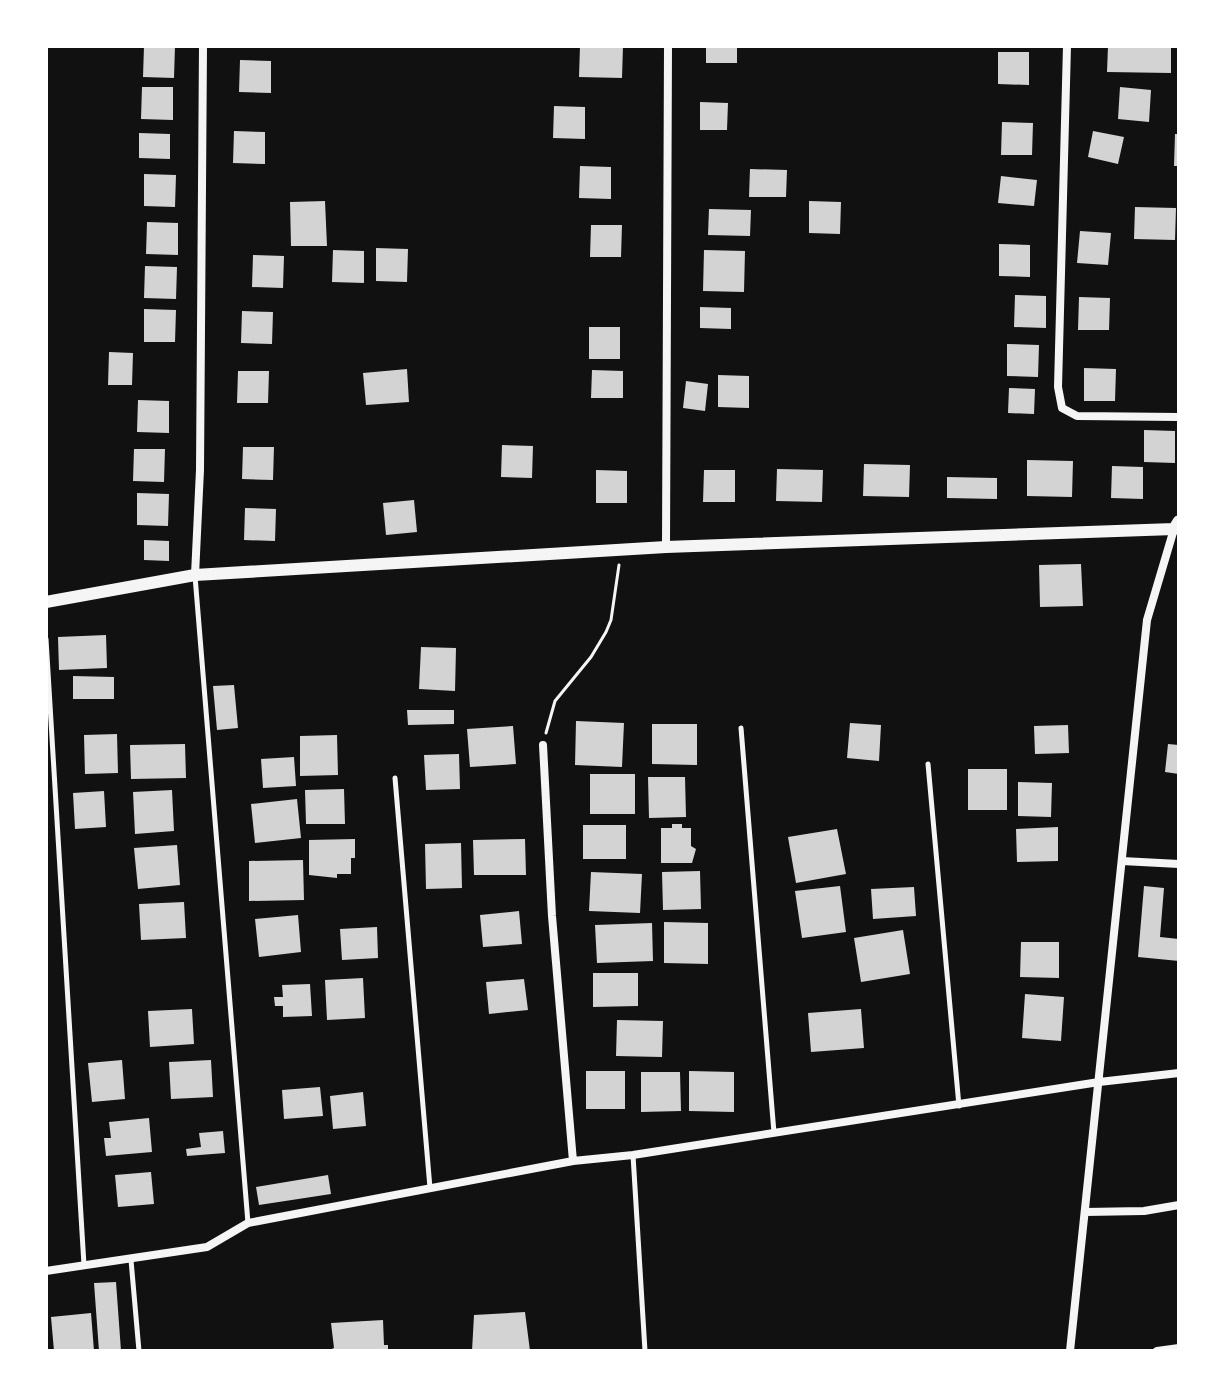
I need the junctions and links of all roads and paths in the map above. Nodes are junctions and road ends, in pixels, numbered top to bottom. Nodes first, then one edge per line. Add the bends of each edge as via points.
1 (203, 46) edge
2 (668, 46) edge
3 (1067, 46) edge
4 (1179, 417) edge
5 (1176, 525) edge
6 (666, 547) junction
7 (623, 549) junction
8 (195, 575) junction
9 (46, 602) edge
10 (46, 639) edge
11 (741, 728) dead end
12 (543, 745) joint
13 (928, 764) dead end
14 (395, 778) dead end
15 (1122, 861) junction
16 (1179, 864) edge
17 (1179, 1073) edge
18 (1099, 1082) junction
19 (959, 1106) junction
20 (774, 1133) junction
21 (633, 1155) junction
22 (573, 1161) junction
23 (430, 1189) junction
24 (1179, 1205) edge
25 (1085, 1212) junction
26 (248, 1223) junction
27 (131, 1260) junction
28 (84, 1265) junction
29 (46, 1271) edge
30 (1179, 1348) edge
31 (139, 1351) edge
32 (645, 1351) edge
33 (1070, 1351) edge
34 (1157, 1351) edge

1 - 8 street
2 - 6 street
3 - 4 street via 1058,387 1062,408 1077,416
5 - 6 street
5 - 15 street via 1147,620
6 - 7 street
7 - 8 street
7 - 12 path via 606,632 551,708
8 - 9 street
8 - 26 lane
10 - 28 lane
11 - 20 lane
12 - 22 street
13 - 19 lane
14 - 23 lane
15 - 16 street
15 - 18 street
17 - 18 street
18 - 19 street
18 - 25 street
19 - 20 street
20 - 21 street
21 - 22 street
21 - 32 lane
22 - 23 street
23 - 26 street
24 - 25 street
25 - 33 street
26 - 27 street via 207,1247
27 - 28 street
27 - 31 lane
28 - 29 street
30 - 34 street

